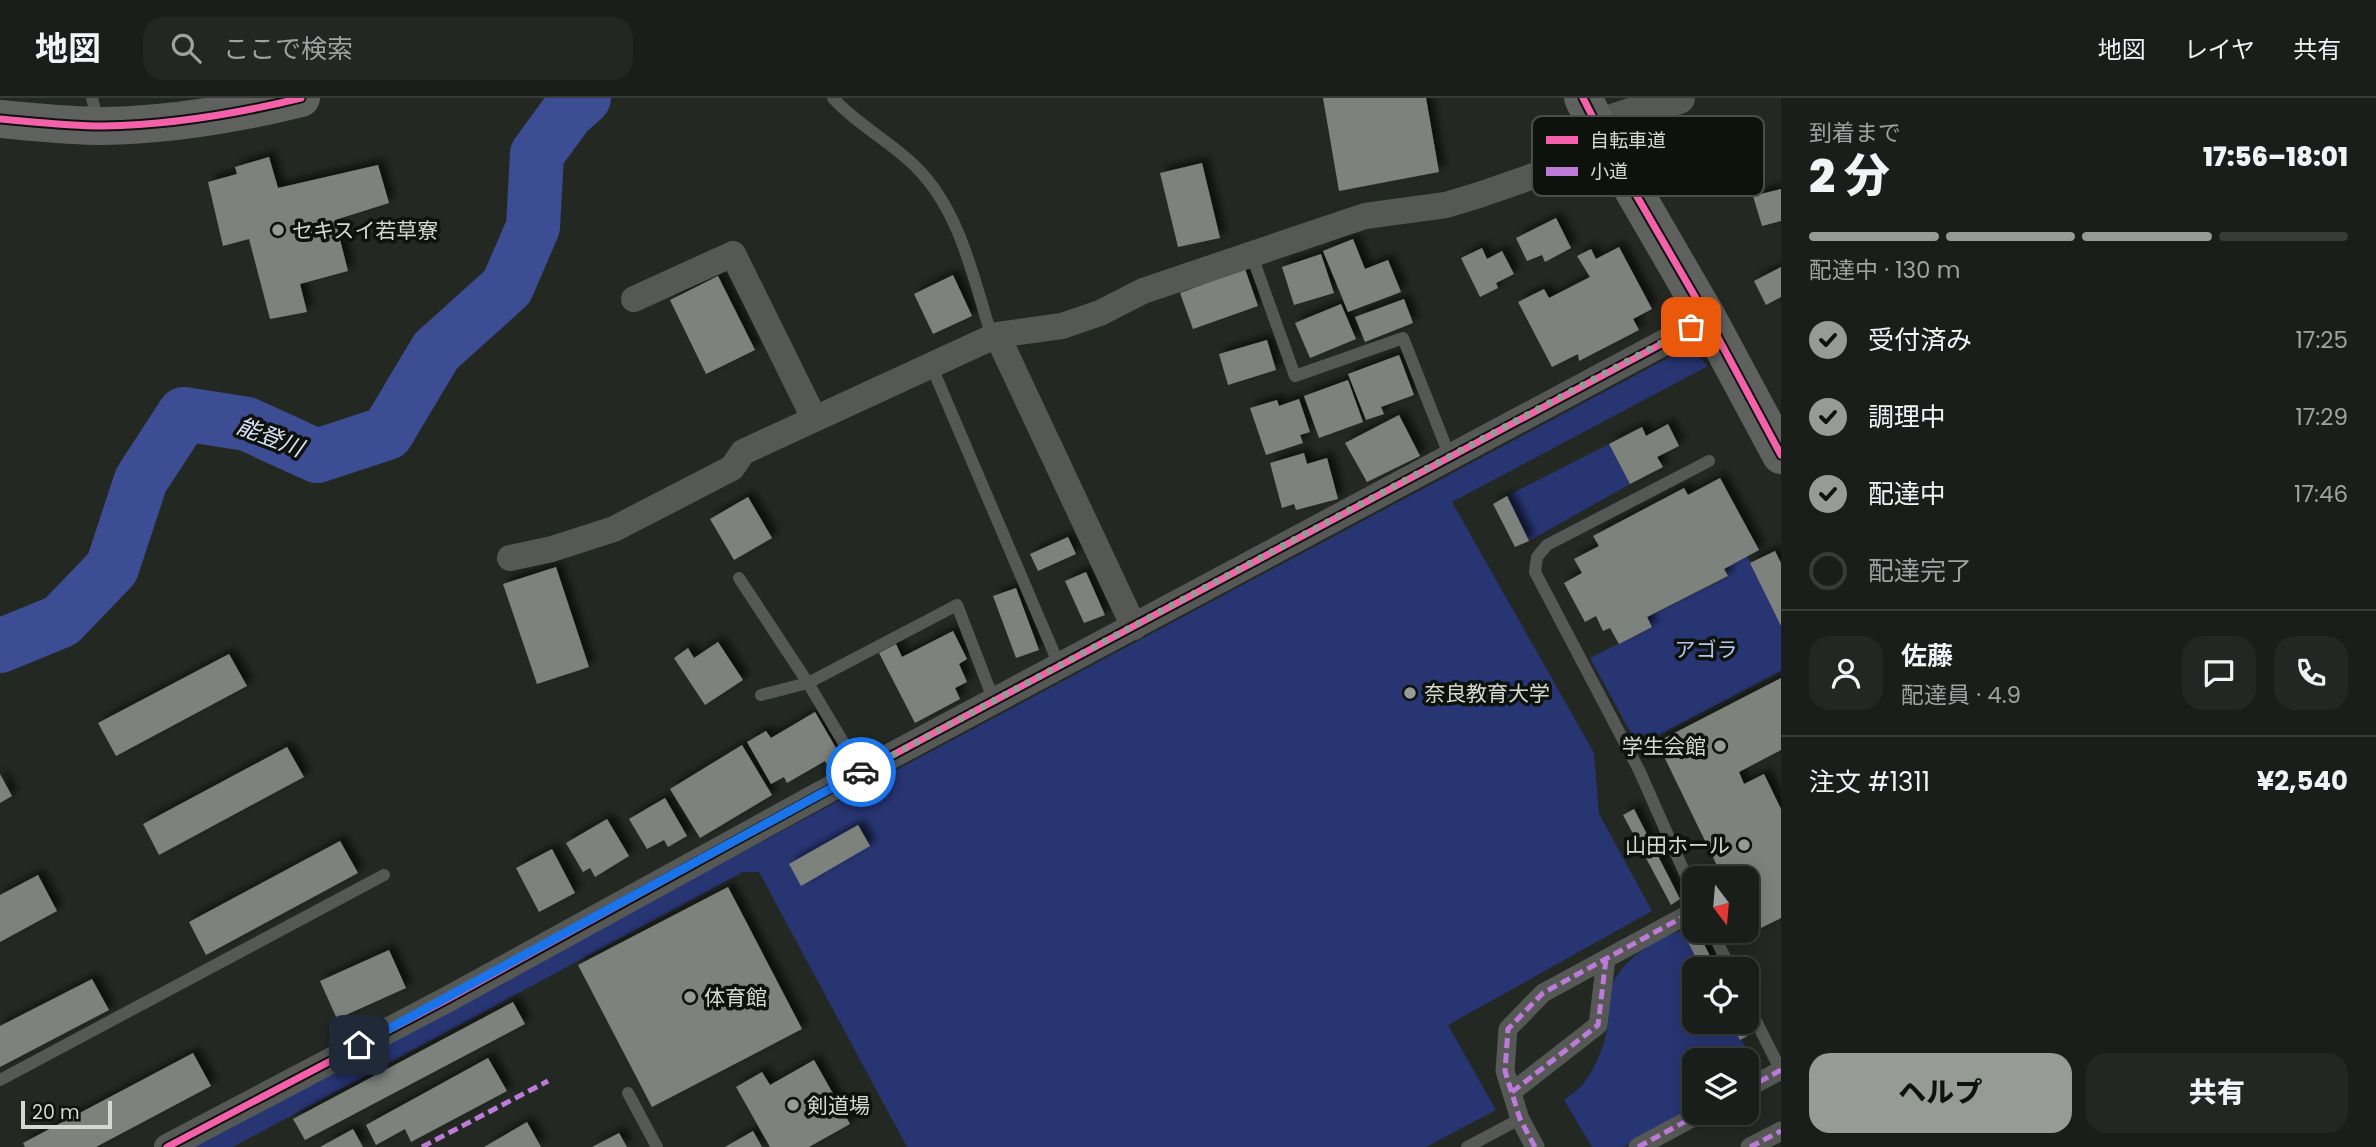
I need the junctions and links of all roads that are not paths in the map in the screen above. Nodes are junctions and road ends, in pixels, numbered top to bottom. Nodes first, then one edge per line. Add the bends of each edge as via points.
1 (300, 98) edge
2 (832, 98) edge
3 (1679, 98) edge
4 (250, 104) edge
5 (95, 112) edge
6 (1616, 116) edge
7 (0, 119) edge
8 (1532, 177) edge
9 (1637, 196) edge
10 (1252, 256) junction
11 (635, 299) dead end
12 (1708, 319) junction
13 (994, 336) junction
14 (930, 364) junction
15 (814, 418) junction
16 (1781, 455) edge
17 (1450, 457) junction
18 (1709, 461) dead end
19 (510, 558) dead end
20 (739, 578) dead end
21 (1134, 627) junction
22 (1060, 667) junction
23 (808, 683) junction
24 (761, 695) dead end
25 (995, 701) junction
26 (861, 772) junction
27 (1682, 867) edge
28 (384, 875) dead end
29 (1682, 918) edge
30 (1606, 959) junction
31 (1759, 1027) edge
32 (1781, 1070) edge
33 (0, 1080) edge
34 (1759, 1082) edge
35 (1512, 1092) junction
36 (628, 1093) dead end
37 (1520, 1119) junction
38 (1682, 1123) edge
39 (1781, 1131) edge
40 (167, 1147) edge
41 (657, 1147) edge
42 (1467, 1147) edge
43 (1535, 1147) edge
44 (1638, 1147) edge
45 (1750, 1147) edge

1 - 4 main road
2 - 13 lane via 916,167 934,188 953,219
3 - 6 street
4 - 5 main road via 137,125
5 - 7 main road
8 - 10 street via 1446,205 1365,216
9 - 12 main road
10 - 13 street via 1143,291 1062,326
10 - 17 lane via 1295,376 1403,338
11 - 15 street via 733,254
12 - 16 main road
12 - 17 street
13 - 14 street
13 - 21 street
14 - 15 street
14 - 22 lane
15 - 19 street via 743,453 732,468 614,528
17 - 21 street
18 - 27 lane via 1547,545 1537,557 1535,572 1639,770
20 - 23 lane
21 - 22 street
22 - 25 street
23 - 24 lane
23 - 25 lane via 957,605
23 - 26 lane
25 - 26 street
26 - 40 street
28 - 33 lane
29 - 30 street
30 - 35 street via 1598,1025
30 - 35 street via 1543,993 1508,1030 1505,1071
31 - 32 lane
32 - 34 street
35 - 37 street
36 - 41 lane
37 - 42 lane
37 - 43 street
38 - 44 street
39 - 45 street

